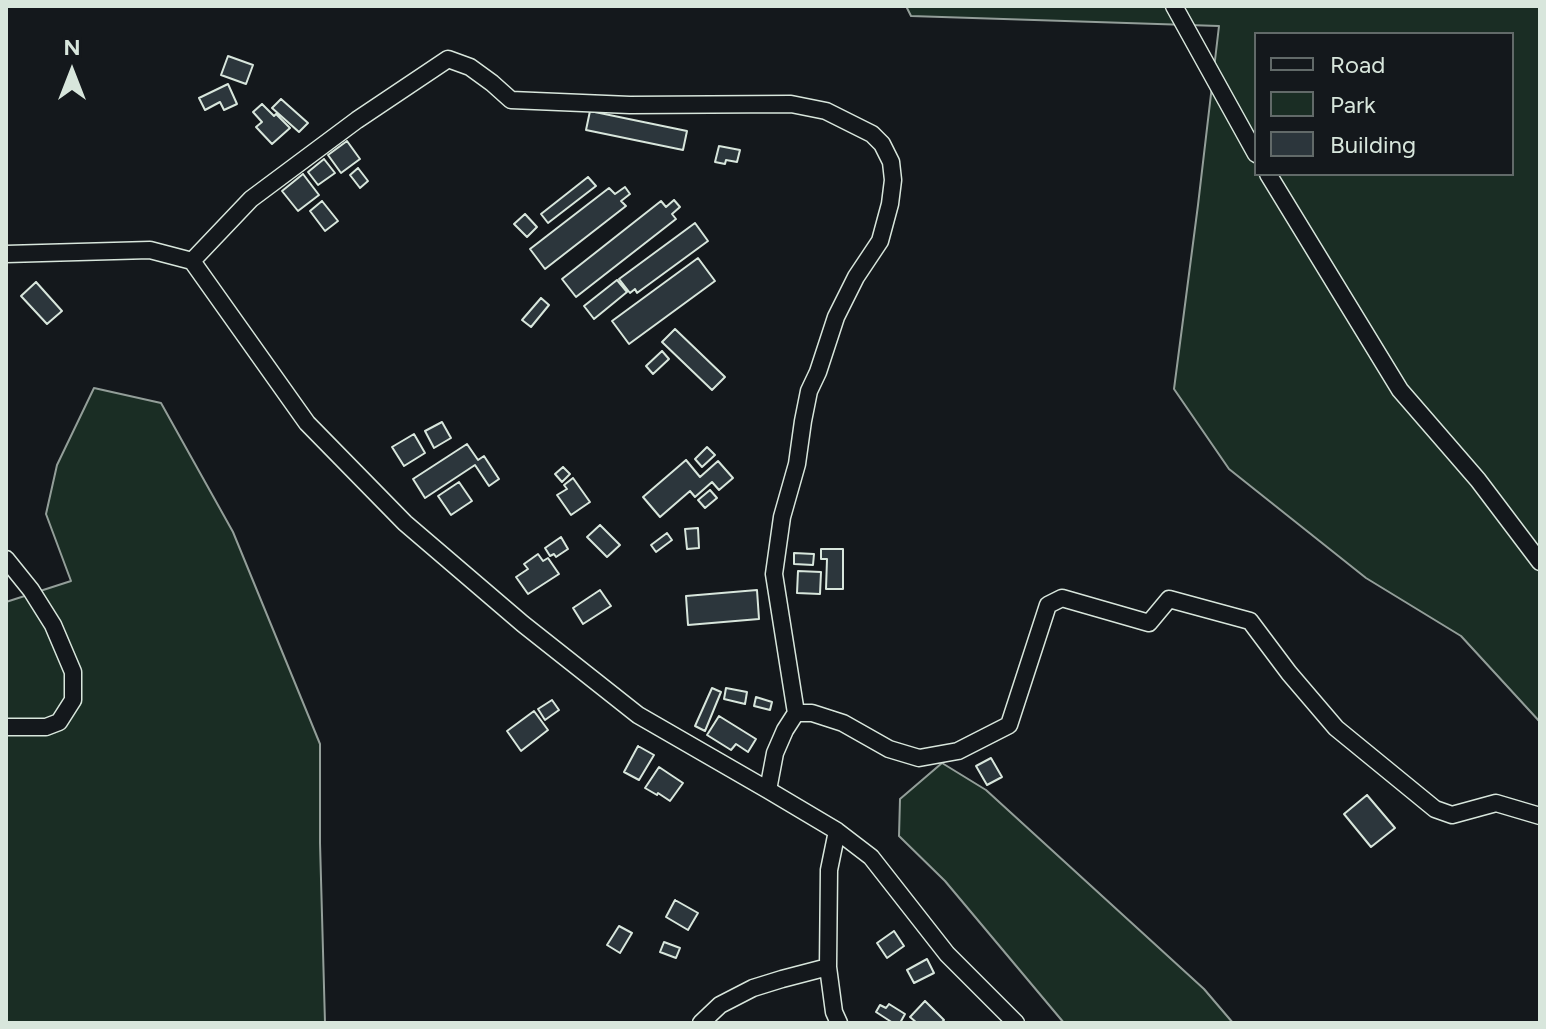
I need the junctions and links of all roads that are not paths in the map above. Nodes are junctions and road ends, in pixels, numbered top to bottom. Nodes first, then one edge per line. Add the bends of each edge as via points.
1 (1174, 6) edge
2 (1254, 150) edge
3 (1269, 176) edge
4 (6, 254) edge
5 (192, 261) junction
6 (6, 559) edge
7 (1540, 562) edge
8 (796, 713) junction
9 (6, 727) edge
10 (768, 790) junction
11 (1540, 816) edge
12 (837, 831) junction
13 (828, 967) junction
14 (701, 1023) edge
15 (839, 1023) edge
16 (1016, 1023) edge

1 - 2 street
3 - 7 street via 1400,390
4 - 5 street via 150,250
5 - 8 street via 251,199 448,59 470,67 511,100 791,104 826,111 872,134 891,162 890,204 880,241 836,317 809,391 774,574
5 - 10 street via 307,423 405,523 638,715
6 - 9 street via 53,625 73,672 73,700 59,722
8 - 10 street via 775,753
8 - 11 street via 843,723 889,749 919,758 958,751 1009,725 1048,605 1062,598 1149,623 1169,599 1250,621 1336,728 1435,809 1452,815 1496,803
10 - 12 street
12 - 13 street via 829,870
12 - 16 street via 871,857 947,954
13 - 14 street via 753,988 720,1005
13 - 15 street

